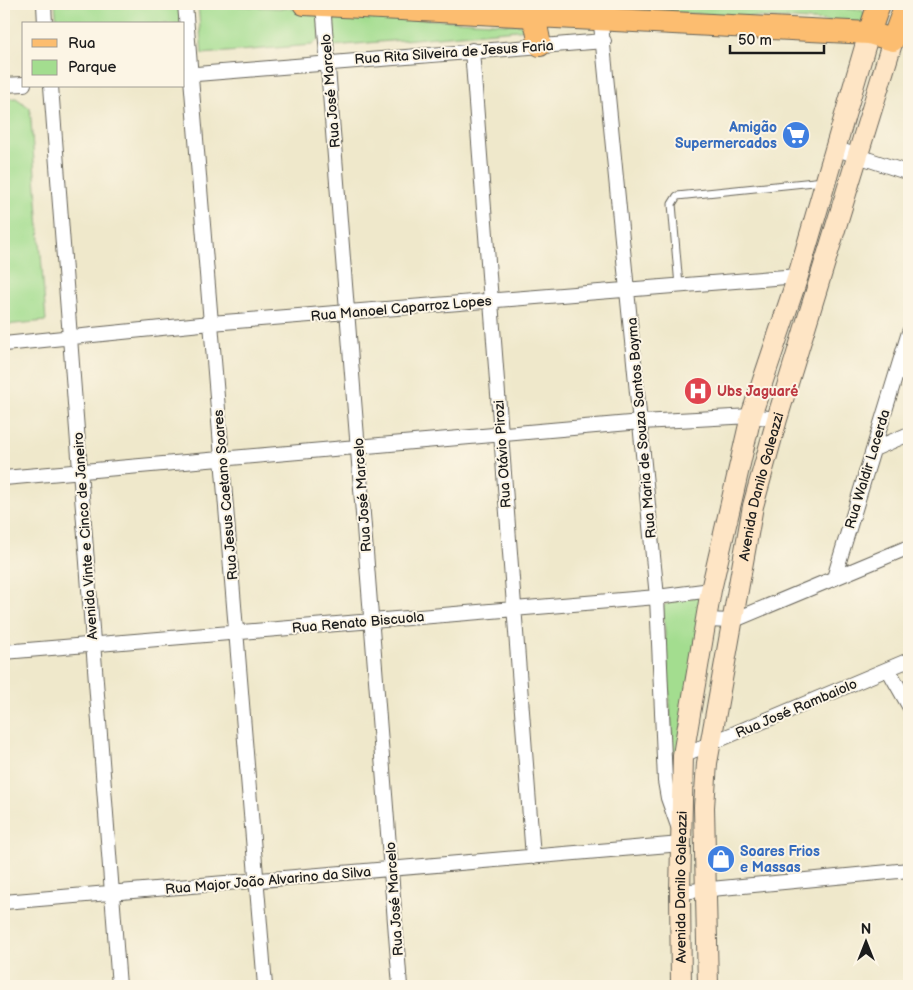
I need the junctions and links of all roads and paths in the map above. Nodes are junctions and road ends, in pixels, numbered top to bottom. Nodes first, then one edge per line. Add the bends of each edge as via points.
1 (44, 4) edge
2 (185, 4) edge
3 (317, 4) edge
4 (879, 4) edge
5 (900, 5) edge
6 (530, 16) junction
7 (46, 22) edge
8 (602, 22) edge
9 (869, 34) junction
10 (893, 40) junction
11 (540, 46) junction
12 (472, 50) junction
13 (328, 61) junction
14 (188, 74) edge
15 (22, 84) edge
16 (4, 85) edge
17 (51, 88) edge
18 (834, 148) junction
19 (859, 156) junction
20 (909, 173) edge
21 (825, 181) junction
22 (798, 276) junction
23 (679, 286) junction
24 (628, 289) junction
25 (490, 300) junction
26 (348, 312) junction
27 (211, 323) junction
28 (909, 332) edge
29 (71, 338) junction
30 (4, 344) edge
31 (751, 416) junction
32 (777, 420) junction
33 (641, 422) junction
34 (909, 434) edge
35 (501, 435) junction
36 (358, 447) junction
37 (874, 449) junction
38 (222, 459) junction
39 (79, 471) junction
40 (4, 478) edge
41 (909, 547) edge
42 (834, 578) junction
43 (711, 590) junction
44 (658, 598) junction
45 (514, 609) junction
46 (706, 620) junction
47 (372, 621) junction
48 (732, 621) junction
49 (236, 633) junction
50 (93, 645) junction
51 (4, 652) edge
52 (909, 660) edge
53 (888, 669) junction
54 (909, 706) edge
55 (710, 745) junction
56 (683, 755) junction
57 (681, 840) junction
58 (533, 857) junction
59 (391, 869) junction
60 (909, 870) edge
61 (256, 880) junction
62 (706, 890) junction
63 (680, 892) junction
64 (112, 893) junction
65 (4, 902) edge
66 (119, 986) edge
67 (265, 986) edge
68 (400, 986) edge
69 (681, 986) edge
70 (708, 986) edge

1 - 7 street
2 - 14 street, Rua Jesus Caetano Soares
3 - 6 main road
3 - 13 street, Rua José Marcelo
4 - 9 main road, Avenida Danilo Galeazzi
5 - 10 main road, Avenida Danilo Galeazzi
6 - 8 main road
6 - 11 main road via 536,25
8 - 9 main road
8 - 11 street, Rua Rita Silveira de Jesus Faria
8 - 24 street, Rua Maria de Souza Santos Bayma
9 - 10 main road
9 - 18 main road, Avenida Danilo Galeazzi
10 - 19 main road, Avenida Danilo Galeazzi
11 - 12 street, Rua Rita Silveira de Jesus Faria
12 - 13 street, Rua Rita Silveira de Jesus Faria
12 - 25 street, Rua Otávio Pirozi
13 - 14 street, Rua Rita Silveira de Jesus Faria
13 - 26 street, Rua José Marcelo
14 - 27 street, Rua Jesus Caetano Soares
15 - 16 street
17 - 29 street, Avenida Vinte e Cinco de Janeiro
18 - 19 street
18 - 21 main road, Avenida Danilo Galeazzi
19 - 20 street
19 - 32 main road, Avenida Danilo Galeazzi
21 - 22 main road, Avenida Danilo Galeazzi
21 - 23 lane via 677,196 672,204
22 - 23 street, Rua Manoel Caparroz Lopes
22 - 31 main road, Avenida Danilo Galeazzi
23 - 24 street, Rua Manoel Caparroz Lopes
24 - 25 street, Rua Manoel Caparroz Lopes
24 - 33 street, Rua Maria de Souza Santos Bayma
25 - 26 street, Rua Manoel Caparroz Lopes
25 - 35 street, Rua Otávio Pirozi
26 - 27 street, Rua Manoel Caparroz Lopes
26 - 36 street, Rua José Marcelo
27 - 29 street, Rua Manoel Caparroz Lopes
27 - 38 street, Rua Jesus Caetano Soares
28 - 37 street, Rua Waldir Lacerda
29 - 30 street, Rua Manoel Caparroz Lopes
29 - 39 street, Avenida Vinte e Cinco de Janeiro
31 - 32 street
31 - 33 street
31 - 43 main road, Avenida Danilo Galeazzi
32 - 48 main road, Avenida Danilo Galeazzi via 753,506
33 - 35 street
33 - 44 street, Rua Maria de Souza Santos Bayma
34 - 37 street
35 - 36 street
35 - 45 street, Rua Otávio Pirozi
36 - 38 street
36 - 47 street, Rua José Marcelo
37 - 42 street, Rua Waldir Lacerda
38 - 39 street
38 - 49 street, Rua Jesus Caetano Soares
39 - 40 street
39 - 50 street, Avenida Vinte e Cinco de Janeiro
41 - 42 street
42 - 48 street
43 - 44 street, Rua Renato Biscuola
43 - 46 main road, Avenida Danilo Galeazzi
44 - 45 street, Rua Renato Biscuola
44 - 57 street, Rua Maria de Souza Santos Bayma via 666,781
45 - 47 street, Rua Renato Biscuola
45 - 58 street, Rua Otávio Pirozi
46 - 48 street
46 - 56 main road, Avenida Danilo Galeazzi
47 - 49 street, Rua Renato Biscuola
47 - 59 street, Rua José Marcelo
48 - 55 main road, Avenida Danilo Galeazzi
49 - 50 street, Rua Renato Biscuola
49 - 61 street, Rua Jesus Caetano Soares
50 - 51 street, Rua Renato Biscuola
50 - 64 street, Avenida Vinte e Cinco de Janeiro
52 - 53 street, Rua José Rambaiolo
53 - 54 street
53 - 55 street, Rua José Rambaiolo
55 - 56 street, Rua José Rambaiolo
55 - 62 main road, Avenida Danilo Galeazzi via 704,807
56 - 57 main road, Avenida Danilo Galeazzi
57 - 58 street, Rua Major João Alvarino da Silva
57 - 63 main road, Avenida Danilo Galeazzi
58 - 59 street, Rua Major João Alvarino da Silva
59 - 61 street, Rua Major João Alvarino da Silva
59 - 68 street, Rua José Marcelo
60 - 62 street
61 - 64 street, Rua Major João Alvarino da Silva
61 - 67 street, Rua Jesus Caetano Soares
62 - 63 street
62 - 70 main road, Avenida Danilo Galeazzi
63 - 69 main road, Avenida Danilo Galeazzi
64 - 65 street, Rua Major João Alvarino da Silva
64 - 66 street, Avenida Vinte e Cinco de Janeiro

